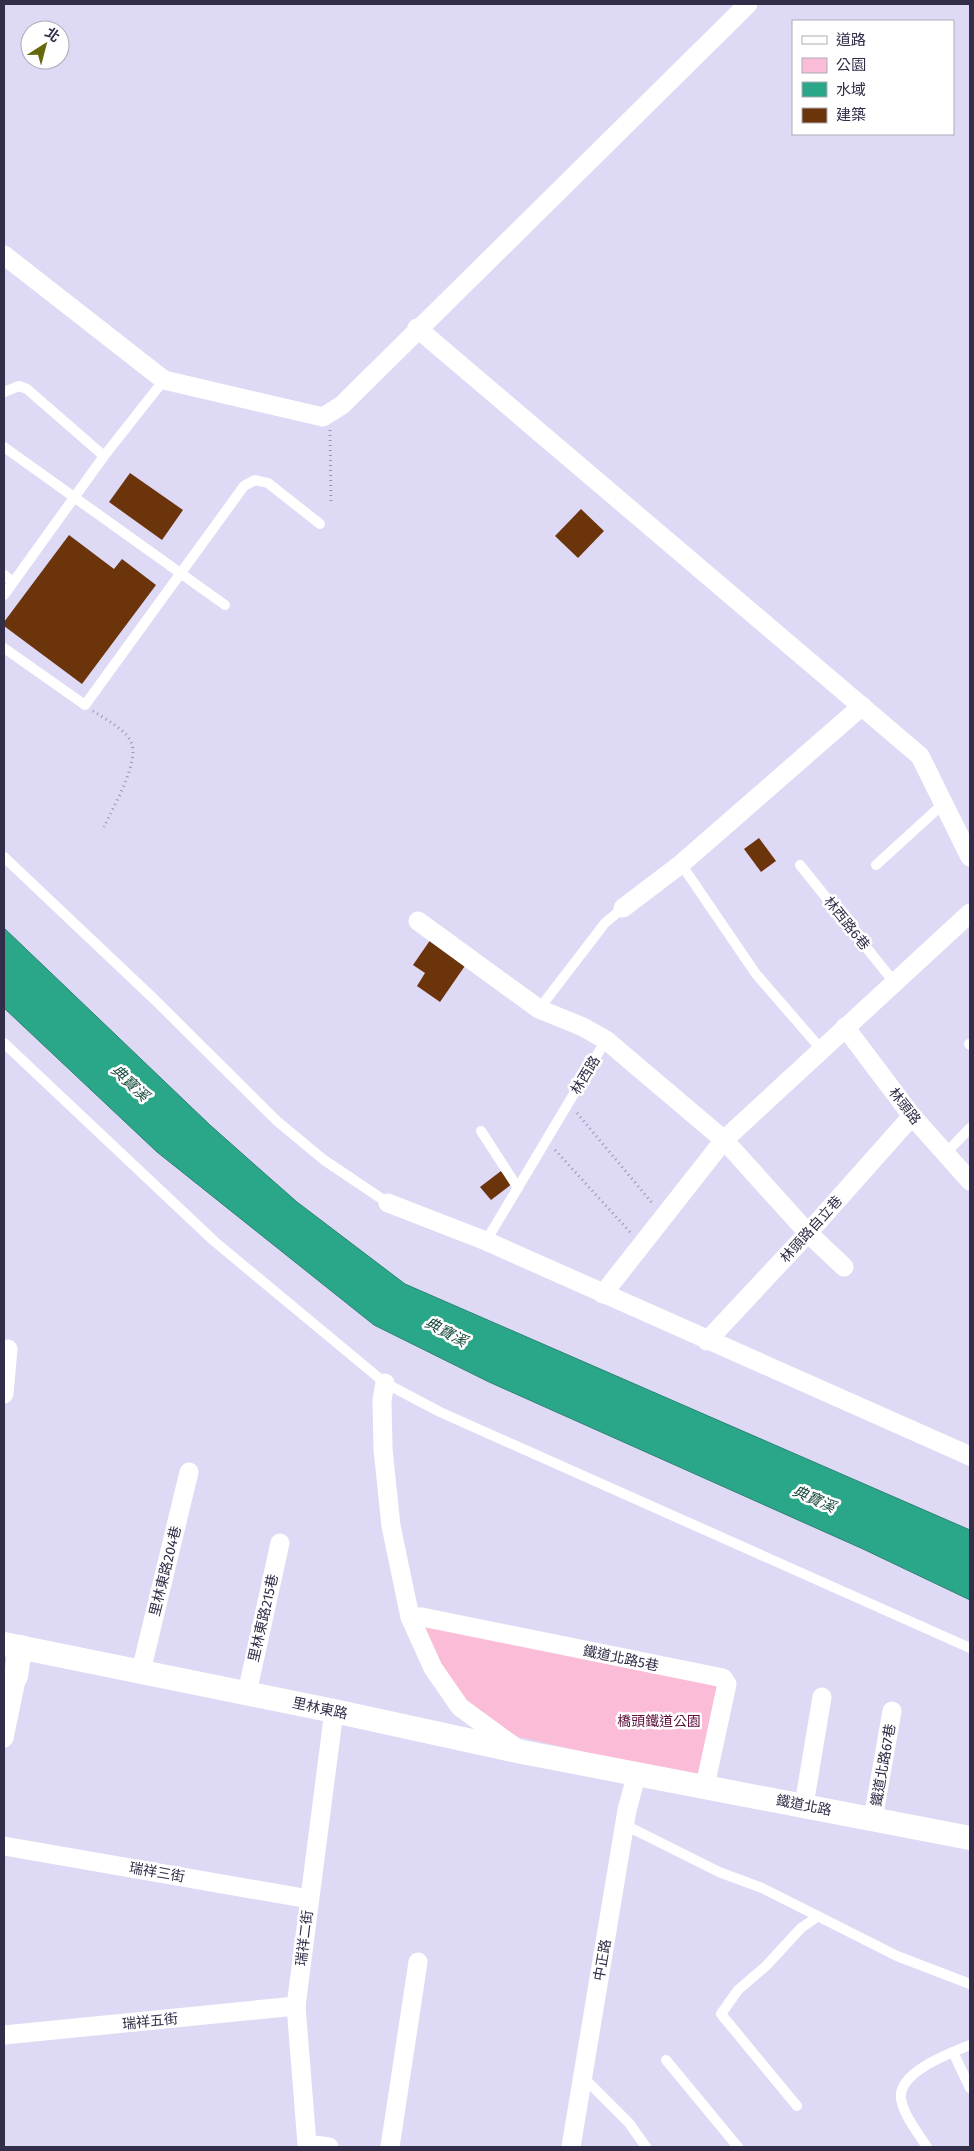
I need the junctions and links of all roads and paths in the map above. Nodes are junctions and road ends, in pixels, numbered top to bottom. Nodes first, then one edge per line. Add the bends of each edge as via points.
1 (748, 4) edge
2 (4, 255) edge
3 (417, 328) junction
4 (164, 380) junction
5 (4, 392) edge
6 (330, 412) junction
7 (4, 447) edge
8 (104, 456) junction
9 (74, 497) junction
10 (331, 505) dead end
11 (320, 524) dead end
12 (180, 573) junction
13 (4, 575) edge
14 (13, 582) junction
15 (4, 595) edge
16 (225, 605) dead end
17 (4, 648) edge
18 (85, 705) junction
19 (862, 706) junction
20 (942, 804) junction
21 (104, 827) dead end
22 (4, 857) edge
23 (970, 857) edge
24 (681, 864) junction
25 (800, 865) dead end
26 (876, 865) dead end
27 (623, 908) joint
28 (970, 913) edge
29 (418, 920) dead end
30 (894, 982) junction
31 (539, 1009) junction
32 (845, 1026) junction
33 (606, 1040) junction
34 (4, 1043) edge
35 (821, 1049) junction
36 (568, 1102) junction
37 (912, 1116) junction
38 (970, 1128) edge
39 (481, 1132) dead end
40 (546, 1140) junction
41 (724, 1140) junction
42 (945, 1154) junction
43 (970, 1181) edge
44 (518, 1188) junction
45 (388, 1203) joint
46 (664, 1216) junction
47 (808, 1233) junction
48 (486, 1242) junction
49 (641, 1245) junction
50 (844, 1267) dead end
51 (603, 1294) junction
52 (707, 1341) junction
53 (8, 1349) dead end
54 (385, 1383) junction
55 (4, 1394) edge
56 (970, 1456) edge
57 (189, 1472) dead end
58 (280, 1542) dead end
59 (410, 1617) junction
60 (12, 1646) edge
61 (970, 1648) edge
62 (140, 1671) junction
63 (10, 1686) edge
64 (246, 1693) junction
65 (822, 1697) dead end
66 (334, 1711) junction
67 (892, 1711) dead end
68 (4, 1738) edge
69 (522, 1752) junction
70 (637, 1773) junction
71 (705, 1786) junction
72 (804, 1806) junction
73 (873, 1819) junction
74 (624, 1825) junction
75 (970, 1838) edge
76 (4, 1846) edge
77 (309, 1899) junction
78 (817, 1916) junction
79 (418, 1962) dead end
80 (970, 1984) edge
81 (296, 2006) junction
82 (4, 2035) edge
83 (970, 2045) edge
84 (953, 2052) junction
85 (666, 2060) dead end
86 (582, 2076) junction
87 (970, 2088) edge
88 (798, 2106) dead end
89 (329, 2147) edge
90 (390, 2147) edge
91 (571, 2147) edge
92 (646, 2147) edge
93 (738, 2147) edge
94 (927, 2147) edge

1 - 3 street
2 - 4 street
3 - 6 street via 342,405
3 - 19 street
4 - 6 street via 322,417
4 - 8 lane
5 - 8 lane via 19,386 27,389
6 - 10 path
7 - 9 lane
8 - 9 lane
9 - 12 lane
9 - 14 lane
11 - 12 lane via 268,483 255,480 244,486
12 - 16 lane
12 - 18 lane
13 - 14 lane
14 - 15 lane
17 - 18 lane
18 - 21 path via 124,733 134,749 132,763
19 - 20 street via 920,756
19 - 24 street
20 - 23 street
20 - 26 lane
22 - 45 lane via 277,1121 324,1160
24 - 27 street
24 - 35 lane via 756,974
25 - 30 lane, 林西路6巷
27 - 31 lane via 605,923
28 - 30 street
29 - 31 street
30 - 32 street
31 - 33 street
32 - 35 street
32 - 37 street, 林頭路
33 - 36 lane, 林西路
33 - 41 street, 林西路
34 - 54 lane via 214,1241
35 - 41 street
36 - 40 lane, 林西路
36 - 46 path
37 - 42 street, 林頭路
37 - 47 street, 林頭路自立巷
38 - 42 lane
39 - 44 lane
40 - 44 lane, 林西路
40 - 49 path
41 - 46 street
41 - 47 street, 林西路
42 - 43 street, 林頭路
44 - 48 lane, 林西路
45 - 48 street
46 - 49 street
47 - 50 street, 林西路
47 - 52 street, 林頭路自立巷
48 - 51 street
49 - 51 street
51 - 52 street
52 - 56 street
53 - 55 street
54 - 59 street via 383,1449 390,1526
54 - 61 lane via 440,1412
57 - 62 street, 里林東路204巷
58 - 64 street, 里林東路215巷
59 - 69 street via 433,1668 460,1708
59 - 71 street, 鐵道北路5巷 via 723,1678 727,1684
60 - 62 street, 里林東路
60 - 63 street
62 - 64 street, 里林東路
63 - 68 street
64 - 66 street, 里林東路
65 - 72 street
66 - 69 street, 里林東路
66 - 77 street, 瑞祥二街
67 - 73 street, 鐵道北路67巷
69 - 70 street, 里林東路
70 - 71 street, 鐵道北路
70 - 74 street, 中正路
71 - 72 street, 鐵道北路
72 - 73 street, 鐵道北路
73 - 75 street, 鐵道北路
74 - 78 lane
74 - 86 street, 中正路
76 - 77 street, 瑞祥三街
77 - 81 street, 瑞祥二街
78 - 80 lane via 897,1956
78 - 88 lane via 738,1990 721,2014
79 - 90 street
81 - 82 street, 瑞祥五街
81 - 89 street, 瑞祥二街 via 307,2144
83 - 84 lane
84 - 87 lane
84 - 94 lane via 929,2063 906,2082 901,2098 911,2124
85 - 93 lane
86 - 91 street, 中正路
86 - 92 lane via 629,2123

